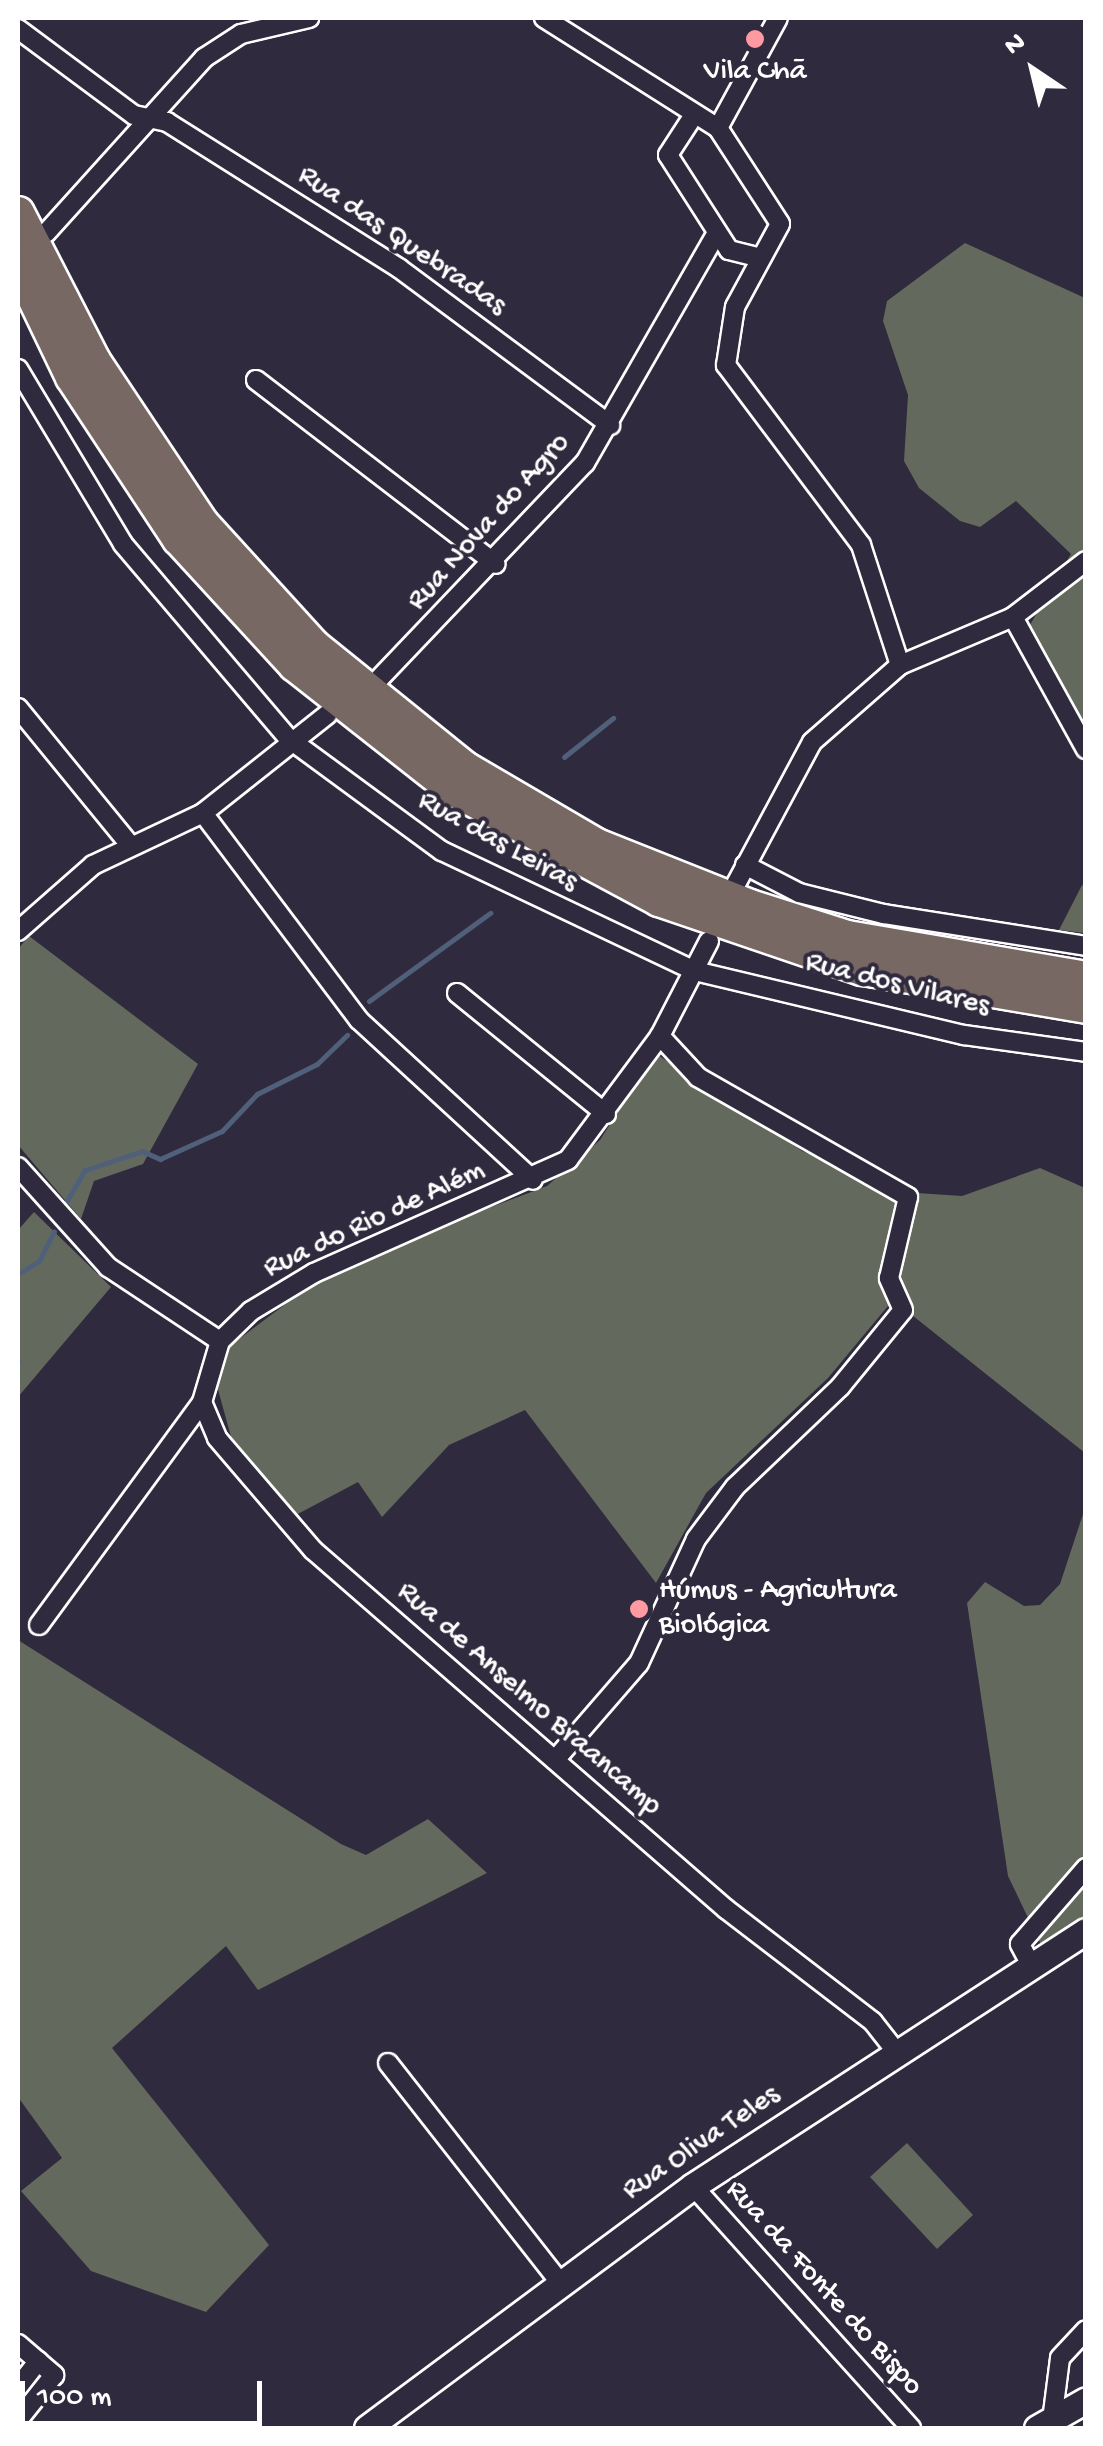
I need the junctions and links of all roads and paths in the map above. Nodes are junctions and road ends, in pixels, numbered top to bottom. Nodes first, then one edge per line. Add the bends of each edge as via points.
1 (309, 18) edge
2 (544, 18) edge
3 (778, 18) edge
4 (18, 29) edge
5 (152, 118) junction
6 (692, 118) junction
7 (718, 128) junction
8 (18, 214) edge
9 (46, 232) dead end
10 (716, 234) junction
11 (760, 258) junction
12 (18, 265) edge
13 (18, 369) edge
14 (256, 380) dead end
15 (610, 425) junction
16 (1086, 561) edge
17 (496, 564) junction
18 (1013, 616) junction
19 (900, 665) junction
20 (378, 680) dead end
21 (18, 708) edge
22 (328, 714) dead end
23 (288, 738) junction
24 (1086, 749) edge
25 (202, 814) junction
26 (130, 844) junction
27 (744, 864) junction
28 (736, 884) dead end
29 (18, 931) edge
30 (710, 941) dead end
31 (1086, 946) edge
32 (695, 971) junction
33 (1086, 978) edge
34 (457, 993) dead end
35 (1086, 1008) edge
36 (660, 1036) junction
37 (1086, 1052) edge
38 (606, 1114) junction
39 (18, 1167) edge
40 (533, 1180) junction
41 (220, 1341) junction
42 (202, 1402) junction
43 (39, 1624) dead end
44 (555, 1760) junction
45 (1086, 1868) edge
46 (1086, 1931) edge
47 (1032, 1967) junction
48 (898, 2054) junction
49 (388, 2063) dead end
50 (694, 2186) junction
51 (561, 2284) junction
52 (1086, 2330) edge
53 (18, 2344) edge
54 (38, 2362) junction
55 (18, 2387) edge
56 (1086, 2400) edge
57 (18, 2420) edge
58 (1045, 2421) edge
59 (367, 2428) edge
60 (911, 2428) edge

1 - 5 street via 241,34 204,58
2 - 6 street
3 - 7 street
4 - 5 street, Rua das Quebradas via 134,115
5 - 9 street
5 - 15 street, Rua das Quebradas via 400,270
6 - 7 street
6 - 10 street via 668,155
7 - 11 street via 780,224
8 - 33 highway via 94,361 202,522 314,646 466,768 598,845 750,906 848,938
10 - 11 street via 729,250
10 - 15 street, Rua Nova do Agro
11 - 19 street via 735,307 726,365 862,544
12 - 35 highway via 72,377 180,539 295,665 454,790 659,900 862,969
13 - 23 street, Rua das Leiras via 123,544
14 - 17 street
15 - 17 street, Rua Nova do Agro
16 - 18 street
17 - 20 street, Rua Nova do Agro
18 - 19 street
18 - 24 street
19 - 27 street via 812,742
21 - 26 street
22 - 23 street
23 - 25 street
23 - 32 street, Rua das Leiras via 442,852
25 - 26 street
25 - 40 street via 360,1020
26 - 29 street
27 - 28 street
27 - 31 street via 799,893 884,914
30 - 32 street, Rua do Rio de Além
32 - 36 street, Rua do Rio de Além
32 - 37 street, Rua dos Vilares via 964,1035
34 - 38 street
36 - 38 street, Rua do Rio de Além
36 - 44 street via 698,1076 908,1197 890,1278 903,1310 840,1387 735,1488 696,1538 638,1663
38 - 40 street, Rua do Rio de Além via 568,1160
39 - 41 street via 108,1268
40 - 41 street, Rua do Rio de Além via 314,1273
41 - 42 street
42 - 43 street
42 - 44 street, Rua de Anselmo Braancamp via 217,1438 313,1550
44 - 48 street, Rua de Anselmo Braancamp via 872,2022
45 - 47 street via 1020,1944
46 - 47 main road, Rua Oliva Teles
47 - 48 main road, Rua Oliva Teles
48 - 50 main road, Rua Oliva Teles
49 - 51 street
50 - 51 main road, Rua Oliva Teles
50 - 60 street, Rua da Fonte do Bispo
51 - 59 main road, Rua Oliva Teles
52 - 58 street via 1060,2358
53 - 54 street
54 - 55 street
54 - 57 street via 54,2375
56 - 58 main road

